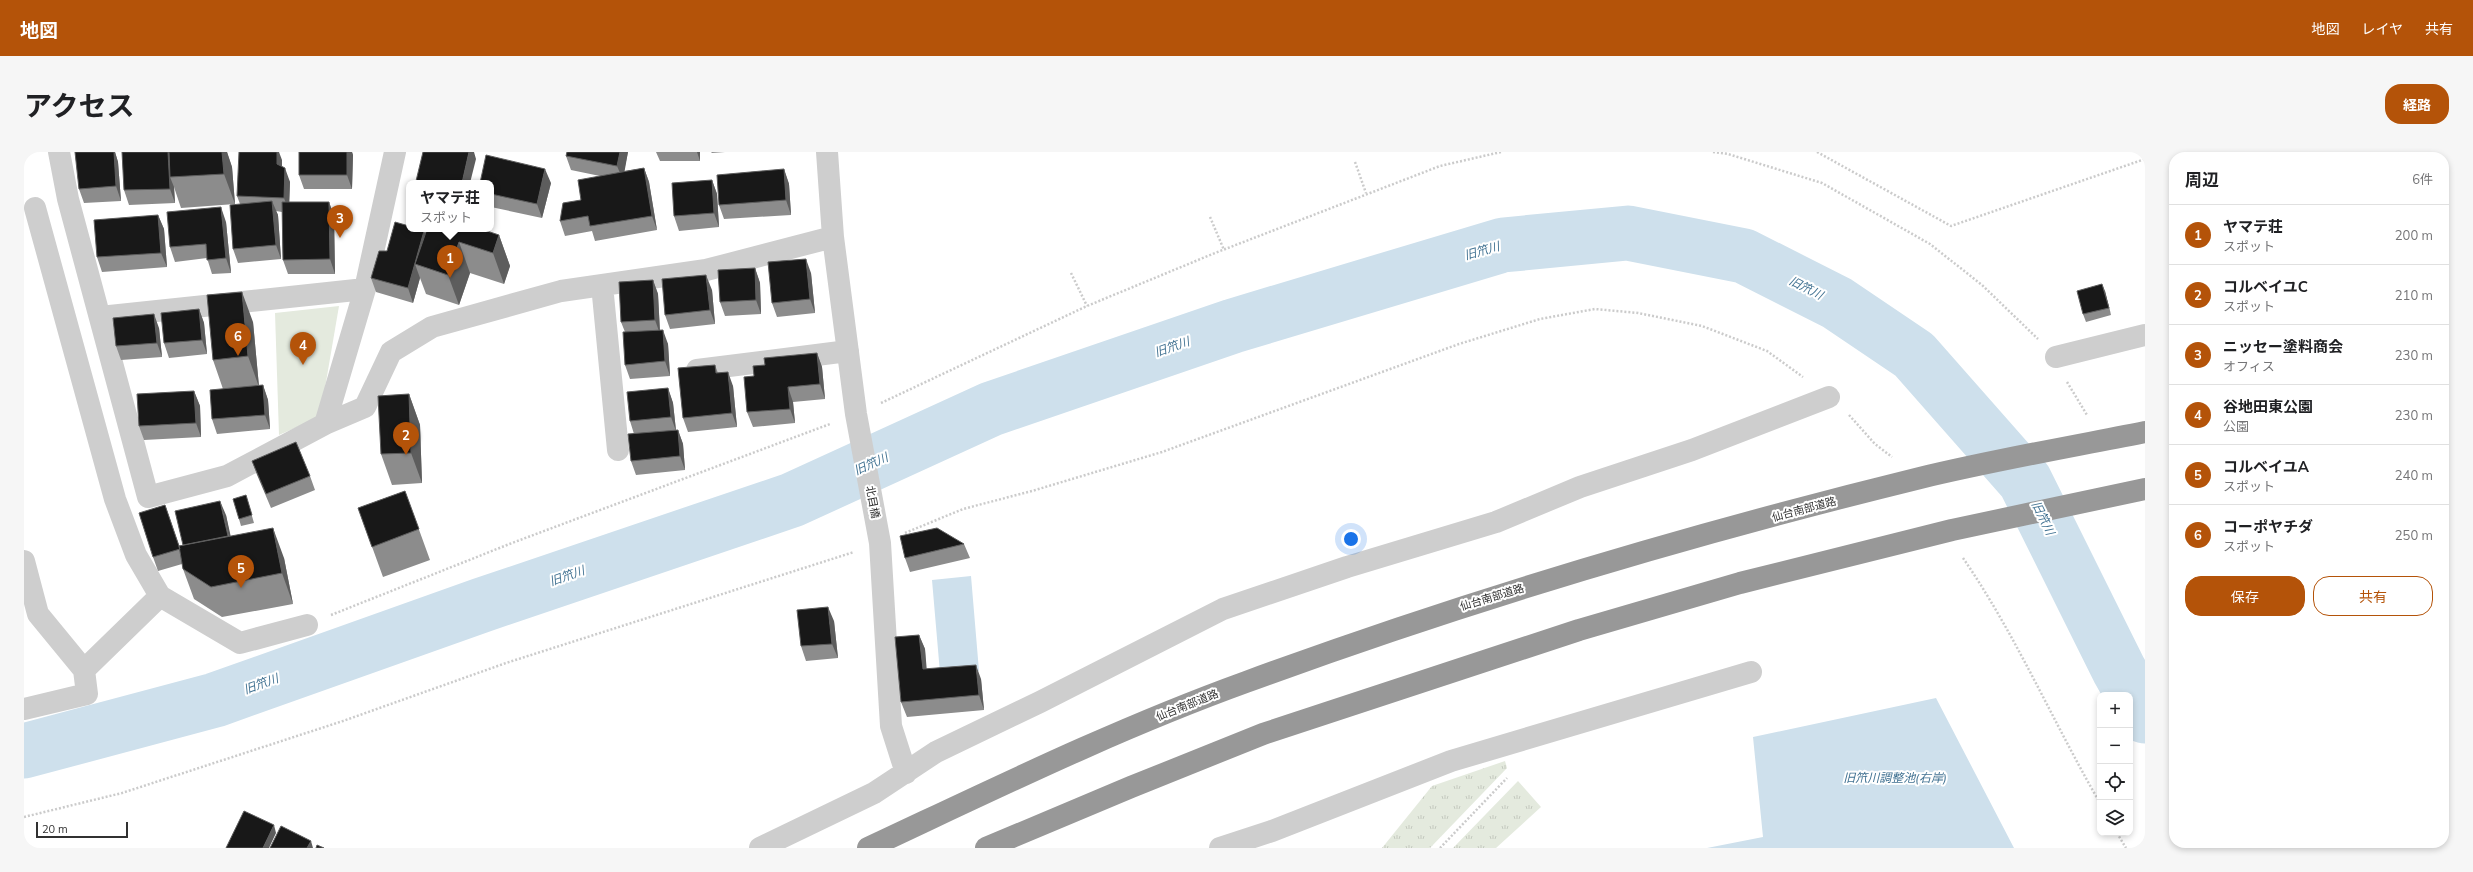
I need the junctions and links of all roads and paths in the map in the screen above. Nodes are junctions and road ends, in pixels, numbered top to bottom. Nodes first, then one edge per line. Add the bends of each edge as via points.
1 (59, 152) edge
2 (395, 152) edge
3 (827, 152) edge
4 (1501, 152) edge
5 (1713, 152) edge
6 (1817, 152) edge
7 (2145, 159) edge
8 (1355, 162) dead end
9 (1366, 193) junction
10 (68, 199) junction
11 (30, 209) edge
12 (1210, 217) dead end
13 (833, 237) junction
14 (1224, 250) junction
15 (1071, 273) dead end
16 (602, 285) junction
17 (364, 290) junction
18 (1087, 306) junction
19 (100, 317) junction
20 (2145, 336) edge
21 (848, 351) junction
22 (2056, 357) junction
23 (697, 370) edge
24 (1829, 397) junction
25 (2088, 417) dead end
26 (858, 422) junction
27 (325, 424) junction
28 (2145, 432) edge
29 (618, 450) dead end
30 (1893, 458) dead end
31 (2135, 491) edge
32 (879, 535) junction
33 (1963, 558) dead end
34 (24, 561) edge
35 (153, 603) junction
36 (307, 625) joint
37 (88, 665) junction
38 (1751, 672) dead end
39 (24, 709) edge
40 (906, 773) junction
41 (1507, 778) dead end
42 (2098, 800) edge
43 (24, 817) edge
44 (2120, 836) edge
45 (760, 848) edge
46 (868, 848) edge
47 (986, 848) edge
48 (1220, 848) edge
49 (1440, 848) edge
50 (2126, 848) edge

1 - 10 street
2 - 17 street
3 - 13 street, 北目橋
4 - 9 path via 1440,166
5 - 22 path via 1728,154 1822,183 1930,244 1982,285
6 - 7 path via 1951,226
8 - 9 path
9 - 14 path
10 - 11 street
10 - 19 street
11 - 35 street via 115,499
12 - 14 path
13 - 16 street via 706,270
13 - 21 street, 北目橋
14 - 18 path
15 - 18 path
16 - 27 street via 561,291 432,327 391,352 365,406
16 - 29 street via 623,393
17 - 19 street
17 - 27 street
18 - 26 path
19 - 27 street via 148,498 228,476
20 - 22 street
21 - 23 street
21 - 26 street, 北目橋
22 - 25 path via 2073,395
24 - 30 path via 1875,444
24 - 32 path via 1767,351 1702,326 1638,312 1595,309 1540,319 1459,344 1162,452
24 - 40 street via 1692,450 1580,487 1496,522 1347,567 1223,609 936,752
26 - 32 street, 北目橋
26 - 36 path via 512,543
28 - 46 highway, 仙台南部道路 via 1921,478 1672,544 1459,607 1252,680 1109,736
31 - 47 highway via 1952,530 1740,583 1579,630 1263,734
32 - 40 street, 北目橋 via 891,726
32 - 43 path via 343,721 122,793
33 - 42 path via 1991,598 2070,752
34 - 37 street via 38,614
35 - 36 street via 240,643
35 - 37 street
37 - 39 street via 87,694
38 - 48 street via 1451,761 1272,831
40 - 45 street via 874,793
41 - 49 path
44 - 50 path

